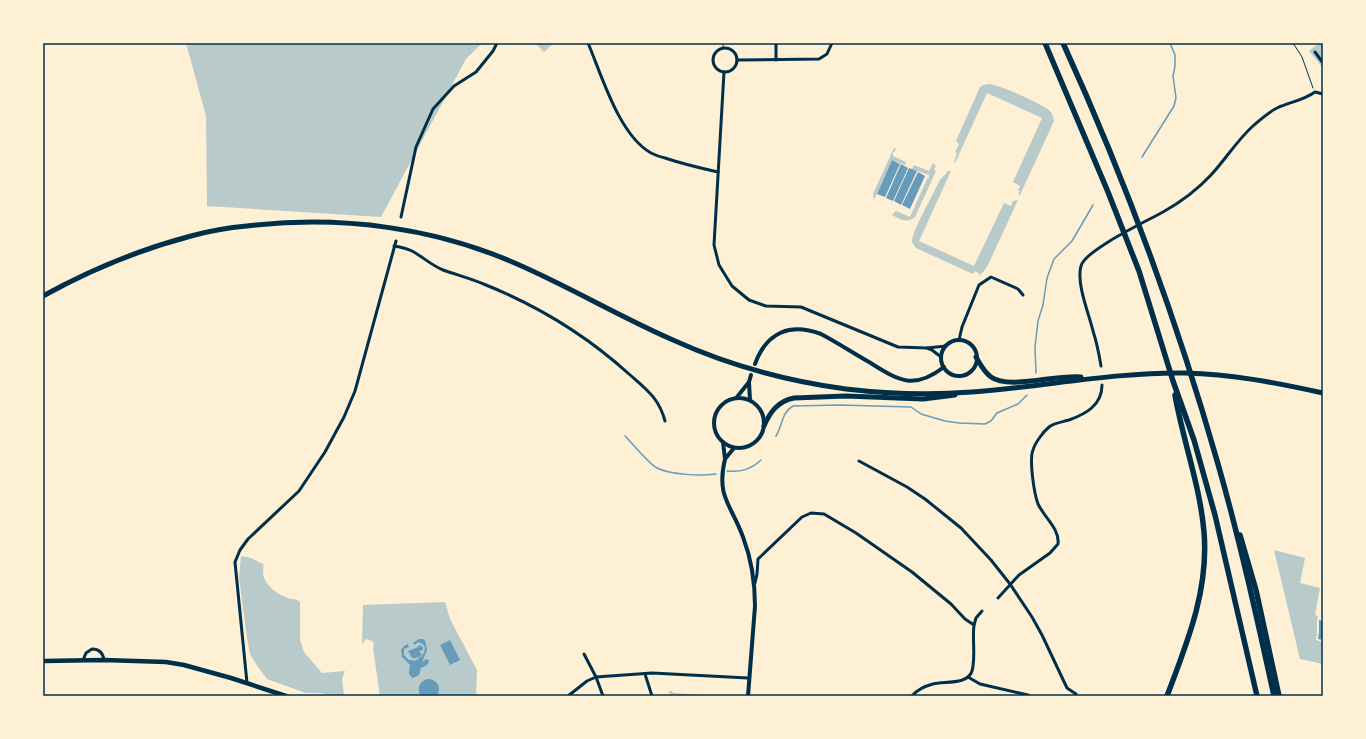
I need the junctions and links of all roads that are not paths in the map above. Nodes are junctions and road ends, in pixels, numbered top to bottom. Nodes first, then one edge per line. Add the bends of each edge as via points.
1 (497, 43) edge
2 (588, 43) edge
3 (776, 43) edge
4 (832, 43) edge
5 (1045, 43) edge
6 (1063, 43) edge
7 (1315, 52) dead end
8 (737, 60) junction
9 (776, 60) junction
10 (1323, 62) edge
11 (724, 72) junction
12 (1323, 94) edge
13 (718, 172) junction
14 (401, 217) dead end
15 (396, 241) dead end
16 (394, 246) junction
17 (1023, 295) dead end
18 (43, 296) edge
19 (959, 340) junction
20 (946, 346) junction
21 (927, 348) junction
22 (976, 356) junction
23 (941, 357) junction
24 (756, 364) dead end
25 (1101, 366) dead end
26 (944, 367) junction
27 (1171, 374) junction
28 (751, 376) dead end
29 (1088, 378) junction
30 (1173, 381) junction
31 (749, 382) junction
32 (1102, 385) dead end
33 (970, 392) junction
34 (1323, 393) edge
35 (737, 398) junction
36 (750, 400) junction
37 (665, 421) dead end
38 (764, 426) junction
39 (723, 442) junction
40 (734, 448) junction
41 (725, 459) junction
42 (859, 461) dead end
43 (1230, 509) junction
44 (1010, 584) junction
45 (754, 586) junction
46 (998, 598) dead end
47 (982, 611) dead end
48 (974, 624) junction
49 (584, 654) dead end
50 (83, 660) junction
51 (104, 660) junction
52 (43, 661) edge
53 (645, 674) junction
54 (596, 677) junction
55 (968, 677) junction
56 (748, 678) junction
57 (247, 683) junction
58 (1076, 694) dead end
59 (1028, 695) dead end
60 (286, 696) edge
61 (568, 696) edge
62 (603, 696) edge
63 (652, 696) edge
64 (748, 696) edge
65 (912, 696) edge
66 (1167, 696) edge
67 (1257, 696) edge
68 (1274, 696) edge
69 (1279, 696) edge

1 - 14 street via 476,72 454,86 433,109 416,147
2 - 13 street via 615,107 636,142 651,153 682,164
3 - 9 street
4 - 9 street via 827,54 819,59
5 - 27 highway via 1127,241
6 - 43 highway via 1158,275 1194,383
7 - 10 street
8 - 9 street
8 - 11 street via 732,70
8 - 11 street via 735,52 727,48 716,52 713,60 717,68
11 - 13 street
12 - 25 street via 1315,92 1265,116 1243,136 1206,181 1192,193 1086,258 1081,265 1080,277
13 - 21 street via 714,245 719,265 732,286 749,300 766,306 801,306 898,347
15 - 16 street
16 - 37 street via 412,251 442,270 508,295 574,331 652,394 661,408
16 - 57 street via 355,390 344,417 299,491 248,539 235,562
17 - 19 street via 1018,289 991,277 979,285
18 - 33 highway via 124,257 205,232 284,223 336,222 371,225 452,241 513,262 674,341 761,372 873,392
19 - 20 street
19 - 22 street via 971,345
20 - 21 street
20 - 23 street
21 - 23 street
22 - 26 street via 976,363 964,375 951,374
22 - 29 highway via 985,372 1000,381
23 - 26 street
24 - 26 street via 765,345 784,331 796,328 822,334 897,378 921,380
27 - 29 highway
27 - 30 highway
27 - 34 highway via 1234,376
28 - 31 street
29 - 33 highway
30 - 66 highway via 1199,498 1204,532 1205,570 1198,609
30 - 67 highway via 1207,484
31 - 35 street
31 - 36 street
32 - 44 street via 1097,404 1078,416 1048,427 1033,447 1031,462 1036,495 1057,534 1058,544
33 - 38 highway via 923,399 846,396 794,398 776,407
35 - 36 street
35 - 39 street via 721,404 715,416 715,430
36 - 38 street via 760,409
38 - 40 street via 754,443 745,448
39 - 40 street
39 - 41 street
40 - 41 street
41 - 45 street via 722,490 743,538
42 - 44 street via 925,499 954,523 991,560
43 - 68 highway
43 - 69 highway via 1250,568
44 - 46 street
44 - 58 street via 1042,635 1063,682
45 - 48 street via 758,559 802,517 811,513 824,514 907,568
45 - 56 street via 755,606
47 - 48 street
48 - 55 street via 973,667
49 - 54 street
50 - 51 main road
50 - 51 street via 86,653 92,649 100,651
50 - 52 main road
51 - 57 main road via 166,662
53 - 54 street
53 - 56 street
53 - 63 street
54 - 61 street
54 - 62 street
55 - 59 street via 980,684
55 - 65 street via 932,684
56 - 64 street
57 - 60 main road

